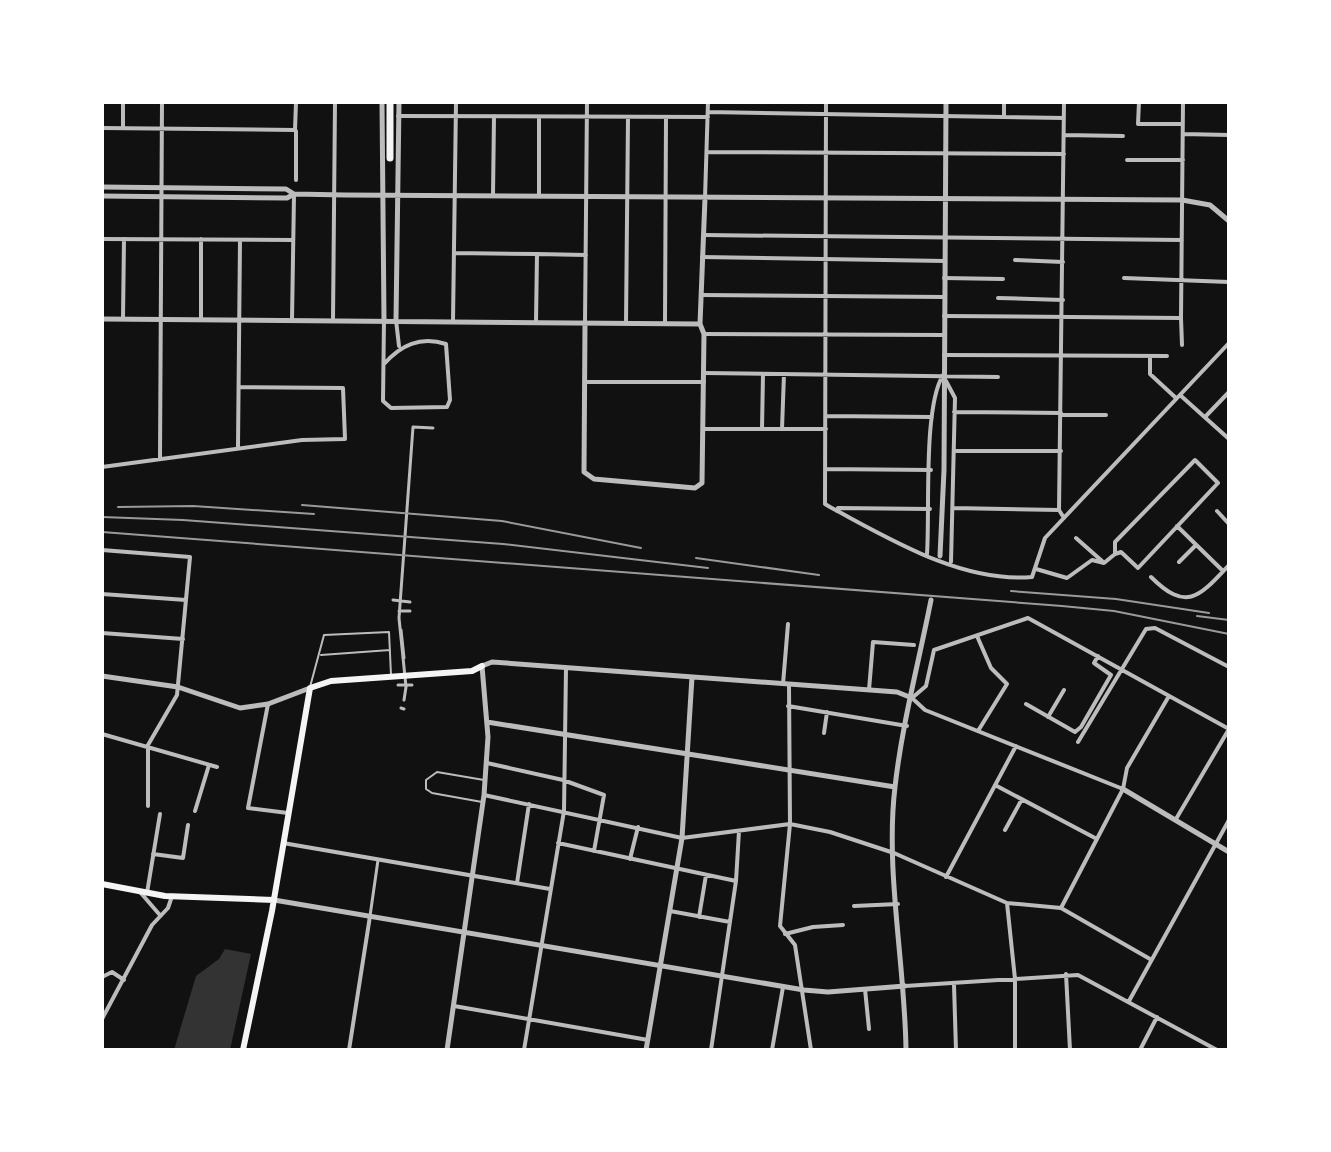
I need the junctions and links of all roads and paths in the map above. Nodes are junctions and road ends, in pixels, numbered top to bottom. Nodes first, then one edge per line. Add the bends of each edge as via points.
1 (123, 102) edge
2 (162, 102) edge
3 (296, 102) edge
4 (335, 102) edge
5 (382, 102) edge
6 (390, 102) edge
7 (399, 102) edge
8 (456, 102) edge
9 (587, 102) edge
10 (708, 102) edge
11 (826, 102) edge
12 (946, 102) edge
13 (1004, 102) edge
14 (1064, 102) edge
15 (1139, 102) edge
16 (1183, 102) edge
17 (826, 114) junction
18 (708, 115) junction
19 (946, 115) junction
20 (398, 116) junction
21 (456, 116) junction
22 (494, 116) junction
23 (540, 117) junction
24 (587, 117) junction
25 (666, 117) junction
26 (1004, 117) junction
27 (628, 118) junction
28 (1064, 118) junction
29 (1183, 124) junction
30 (102, 128) edge
31 (123, 129) junction
32 (162, 129) junction
33 (295, 130) junction
34 (1183, 134) junction
35 (1064, 135) junction
36 (1229, 135) edge
37 (1123, 136) dead end
38 (707, 152) junction
39 (826, 153) junction
40 (945, 154) junction
41 (1064, 154) junction
42 (390, 158) dead end
43 (1127, 160) dead end
44 (1183, 160) junction
45 (296, 180) dead end
46 (102, 187) edge
47 (162, 188) junction
48 (294, 194) junction
49 (381, 194) junction
50 (334, 195) junction
51 (397, 195) junction
52 (454, 195) junction
53 (493, 195) junction
54 (102, 196) edge
55 (539, 196) junction
56 (586, 196) junction
57 (627, 196) junction
58 (666, 196) junction
59 (162, 197) junction
60 (827, 197) junction
61 (705, 198) junction
62 (945, 199) junction
63 (1064, 199) junction
64 (1182, 200) junction
65 (1229, 221) edge
66 (702, 235) junction
67 (827, 238) junction
68 (102, 239) edge
69 (124, 239) junction
70 (161, 239) junction
71 (201, 239) junction
72 (240, 240) junction
73 (293, 240) junction
74 (945, 240) junction
75 (1182, 240) junction
76 (1064, 241) junction
77 (454, 253) junction
78 (537, 254) junction
79 (586, 255) junction
80 (702, 257) junction
81 (826, 259) junction
82 (1015, 260) dead end
83 (945, 261) junction
84 (1063, 262) junction
85 (944, 278) junction
86 (1124, 278) dead end
87 (1003, 279) dead end
88 (1182, 280) junction
89 (1229, 282) edge
90 (701, 295) junction
91 (826, 296) junction
92 (944, 297) junction
93 (998, 298) dead end
94 (1063, 300) junction
95 (944, 316) junction
96 (1062, 318) junction
97 (1181, 318) junction
98 (102, 319) edge
99 (123, 319) junction
100 (160, 319) junction
101 (201, 319) junction
102 (239, 320) junction
103 (292, 320) junction
104 (333, 320) junction
105 (384, 320) junction
106 (396, 320) junction
107 (453, 321) junction
108 (536, 322) junction
109 (585, 323) junction
110 (626, 323) junction
111 (665, 323) junction
112 (700, 324) junction
113 (704, 334) junction
114 (826, 334) junction
115 (944, 335) junction
116 (1229, 343) edge
117 (1182, 345) dead end
118 (399, 347) junction
119 (944, 355) junction
120 (1150, 356) junction
121 (1167, 356) dead end
122 (1062, 357) junction
123 (384, 364) junction
124 (704, 373) junction
125 (826, 373) junction
126 (763, 374) junction
127 (784, 374) junction
128 (943, 375) junction
129 (998, 377) dead end
130 (585, 382) junction
131 (704, 382) junction
132 (239, 387) junction
133 (1229, 392) edge
134 (1178, 397) junction
135 (954, 412) junction
136 (1061, 414) junction
137 (1106, 415) dead end
138 (826, 416) junction
139 (932, 417) junction
140 (1205, 417) junction
141 (433, 428) dead end
142 (703, 429) junction
143 (762, 429) junction
144 (782, 429) junction
145 (826, 429) junction
146 (1229, 439) edge
147 (238, 447) junction
148 (954, 451) junction
149 (1061, 451) junction
150 (160, 458) junction
151 (102, 467) edge
152 (825, 469) junction
153 (931, 470) junction
154 (953, 508) junction
155 (930, 509) junction
156 (1059, 510) junction
157 (837, 511) junction
158 (1217, 511) dead end
159 (1064, 518) junction
160 (1229, 524) edge
161 (1177, 526) junction
162 (1076, 538) dead end
163 (1196, 545) junction
164 (102, 550) edge
165 (1115, 554) junction
166 (927, 555) junction
167 (940, 556) dead end
168 (1179, 562) dead end
169 (951, 563) junction
170 (1104, 563) junction
171 (1229, 565) edge
172 (1036, 569) junction
173 (1223, 571) junction
174 (1151, 577) dead end
175 (102, 594) edge
176 (186, 600) junction
177 (931, 600) dead end
178 (393, 601) dead end
179 (400, 602) junction
180 (410, 602) dead end
181 (399, 611) junction
182 (410, 611) dead end
183 (788, 624) dead end
184 (102, 633) edge
185 (976, 635) junction
186 (183, 639) junction
187 (914, 645) dead end
188 (391, 650) junction
189 (320, 655) junction
190 (1098, 656) junction
191 (482, 666) junction
192 (566, 667) junction
193 (1229, 667) edge
194 (1124, 668) junction
195 (102, 676) edge
196 (391, 676) junction
197 (692, 677) junction
198 (786, 684) junction
199 (398, 685) dead end
200 (406, 685) junction
201 (412, 685) dead end
202 (178, 687) junction
203 (310, 688) junction
204 (869, 690) junction
205 (1064, 690) dead end
206 (1169, 696) junction
207 (912, 698) junction
208 (404, 700) dead end
209 (268, 704) junction
210 (1026, 704) dead end
211 (788, 706) junction
212 (827, 712) junction
213 (1048, 717) junction
214 (487, 722) junction
215 (907, 726) junction
216 (1229, 729) edge
217 (978, 731) junction
218 (564, 733) junction
219 (824, 733) dead end
220 (102, 734) edge
221 (1078, 742) dead end
222 (148, 745) junction
223 (1016, 746) junction
224 (687, 754) junction
225 (487, 763) junction
226 (209, 765) junction
227 (217, 767) dead end
228 (788, 770) junction
229 (485, 780) junction
230 (563, 780) junction
231 (995, 785) junction
232 (895, 787) junction
233 (1123, 789) junction
234 (484, 799) junction
235 (1022, 799) junction
236 (529, 804) junction
237 (148, 806) dead end
238 (195, 811) dead end
239 (564, 811) junction
240 (288, 813) junction
241 (160, 814) dead end
242 (601, 819) junction
243 (1176, 819) junction
244 (1229, 820) edge
245 (790, 824) junction
246 (188, 825) dead end
247 (638, 827) junction
248 (1005, 830) dead end
249 (739, 831) junction
250 (682, 838) junction
251 (1095, 838) junction
252 (283, 843) junction
253 (558, 843) junction
254 (1215, 844) junction
255 (594, 851) junction
256 (1229, 852) edge
257 (894, 853) junction
258 (153, 854) junction
259 (630, 859) junction
260 (378, 860) junction
261 (677, 870) junction
262 (706, 875) junction
263 (475, 876) junction
264 (946, 877) junction
265 (736, 881) junction
266 (517, 883) junction
267 (102, 884) edge
268 (550, 889) junction
269 (143, 893) junction
270 (172, 896) junction
271 (274, 900) junction
272 (1007, 903) junction
273 (898, 904) junction
274 (854, 906) dead end
275 (1061, 908) junction
276 (670, 911) junction
277 (159, 914) junction
278 (370, 916) junction
279 (699, 917) junction
280 (730, 922) junction
281 (843, 925) dead end
282 (466, 932) junction
283 (785, 934) junction
284 (541, 945) junction
285 (1150, 959) junction
286 (660, 965) junction
287 (1066, 974) junction
288 (722, 975) junction
289 (102, 977) edge
290 (1015, 979) junction
291 (124, 980) junction
292 (954, 985) junction
293 (905, 986) junction
294 (783, 987) junction
295 (865, 989) junction
296 (804, 990) junction
297 (1129, 1001) junction
298 (454, 1006) junction
299 (1158, 1016) junction
300 (528, 1018) junction
301 (102, 1019) edge
302 (869, 1029) dead end
303 (648, 1040) junction
304 (243, 1050) edge
305 (349, 1050) edge
306 (447, 1050) edge
307 (524, 1050) edge
308 (646, 1050) edge
309 (711, 1050) edge
310 (772, 1050) edge
311 (811, 1050) edge
312 (906, 1050) edge
313 (956, 1050) edge
314 (1015, 1050) edge
315 (1070, 1050) edge
316 (1140, 1050) edge
317 (1217, 1050) edge

1 - 31 street
2 - 32 street
3 - 33 street
4 - 50 street
5 - 49 street
6 - 42 highway
7 - 20 street
8 - 21 street
9 - 24 street
10 - 18 street
11 - 17 street
12 - 19 street
13 - 26 street
14 - 28 street
15 - 29 street via 1138,124
16 - 29 street
17 - 18 street
17 - 19 street
17 - 39 street
18 - 25 street
18 - 38 street
19 - 26 street
19 - 40 street
20 - 21 street
20 - 51 street
21 - 22 street
21 - 52 street
22 - 23 street
22 - 53 street
23 - 24 street
23 - 55 street
24 - 27 street
24 - 56 street
25 - 27 street
25 - 58 street
26 - 28 street
27 - 57 street
28 - 35 street
29 - 34 street
30 - 31 street
31 - 32 street
32 - 33 street
32 - 47 street
33 - 45 street
34 - 36 street
34 - 44 street
35 - 37 street
35 - 41 street
38 - 39 street
38 - 61 street
39 - 40 street
39 - 60 street
40 - 41 street
40 - 62 street
41 - 63 street
43 - 44 street
44 - 64 street
46 - 47 street
47 - 48 street via 286,189
47 - 59 street
48 - 50 street
48 - 59 street
48 - 73 street
49 - 50 street
49 - 51 street
49 - 105 street
50 - 104 street
51 - 52 street
51 - 106 street
52 - 53 street
52 - 77 street
53 - 55 street
54 - 59 street
55 - 56 street
56 - 57 street
56 - 79 street
57 - 58 street
57 - 110 street
58 - 61 street
58 - 111 street
59 - 70 street
60 - 61 street
60 - 62 street
60 - 67 street
61 - 66 street
62 - 63 street
62 - 74 street
63 - 64 street
63 - 76 street
64 - 65 street via 1210,205
64 - 75 street
66 - 67 street
66 - 80 street
67 - 74 street
67 - 81 street
68 - 69 street
69 - 70 street
69 - 99 street
70 - 71 street
70 - 100 street
71 - 72 street
71 - 101 street
72 - 73 street
72 - 102 street
73 - 103 street
74 - 76 street
74 - 83 street
75 - 76 street
75 - 88 street
76 - 84 street
77 - 78 street
77 - 107 street
78 - 79 street
78 - 108 street
79 - 109 street
80 - 81 street
80 - 90 street
81 - 83 street
81 - 91 street
82 - 84 street
83 - 85 street
84 - 94 street
85 - 87 street
85 - 92 street
86 - 88 street
88 - 89 street
88 - 97 street
90 - 91 street
90 - 112 street
91 - 92 street
91 - 114 street
92 - 95 street
93 - 94 street
94 - 96 street
95 - 96 street
95 - 115 street
96 - 97 street
96 - 122 street
97 - 117 street
98 - 99 street
99 - 100 street
100 - 101 street
100 - 150 street
101 - 102 street
102 - 103 street
102 - 132 street
103 - 104 street
104 - 105 street
105 - 106 street
105 - 123 street
106 - 107 street
106 - 118 street
107 - 108 street
108 - 109 street
109 - 110 street
109 - 130 street
110 - 111 street
111 - 112 street
112 - 113 street
113 - 114 street
113 - 124 street
114 - 115 street
114 - 125 street
115 - 119 street
116 - 134 street
118 - 123 street
118 - 123 street via 446,344 447,407 391,408 383,401
119 - 122 street
119 - 128 street
120 - 121 street
120 - 122 street
120 - 134 street via 1150,374
122 - 136 street
124 - 126 street
124 - 131 street
125 - 127 street
125 - 128 street
125 - 138 street
126 - 127 street
126 - 143 street
127 - 144 street
128 - 129 street
128 - 135 street via 955,398
128 - 139 street
128 - 167 street
130 - 131 street
130 - 142 street via 584,472 594,479 695,488 702,483
131 - 142 street
132 - 147 street
132 - 147 street via 343,388 345,439
133 - 140 street
134 - 140 street
134 - 159 street
135 - 136 street
135 - 148 street
136 - 137 street
136 - 149 street
138 - 139 street
138 - 145 street
139 - 153 street
140 - 146 street
141 - 179 street via 413,427
142 - 143 street
143 - 144 street
144 - 145 street
145 - 152 street
147 - 150 street
148 - 149 street
148 - 154 street
149 - 156 street
150 - 151 street
152 - 153 street
152 - 157 street via 825,504
153 - 155 street
154 - 156 street
154 - 169 street
155 - 157 street
155 - 166 street
156 - 159 street
157 - 166 street
158 - 160 street
159 - 172 street via 1045,538
161 - 163 street
161 - 165 street via 1138,568 1121,552
161 - 165 street via 1218,483 1195,460 1115,542
162 - 170 street
163 - 168 street
163 - 173 street
164 - 176 street via 190,557
165 - 170 street
166 - 169 street
169 - 172 street via 993,576 1032,577
170 - 172 street via 1092,560 1067,578
171 - 173 street
173 - 174 street via 1202,595 1192,597 1167,593
175 - 176 street
176 - 186 street
177 - 207 street
178 - 179 street
179 - 180 street
179 - 181 street
181 - 182 street
181 - 200 street
183 - 198 street
184 - 186 street
185 - 190 street via 1028,618
185 - 207 street via 934,650 926,686
185 - 217 street via 991,668 1007,684
186 - 202 street
187 - 204 street via 873,642
188 - 189 lane
188 - 189 lane via 389,632 324,635
188 - 196 lane
189 - 203 lane
190 - 194 street
190 - 213 street via 1094,663 1111,675 1081,727 1075,732
191 - 192 street via 492,662
191 - 196 main road
191 - 214 street
192 - 197 street
192 - 218 street
193 - 194 street via 1150,627
194 - 206 street
194 - 221 street
195 - 202 street
196 - 203 main road
197 - 198 street
197 - 224 street
198 - 204 street
198 - 211 street
199 - 200 street
200 - 201 street
200 - 208 street
202 - 209 street via 240,708
202 - 222 street
203 - 209 street
203 - 240 main road
204 - 207 street
205 - 213 street
206 - 216 street
206 - 233 street via 1127,768
207 - 215 street
207 - 217 street via 925,710
209 - 240 street via 248,808
210 - 213 street
211 - 212 street
211 - 228 street
212 - 215 street
212 - 219 street
214 - 218 street
214 - 225 street
215 - 232 street
216 - 243 street
217 - 223 street
218 - 224 street
218 - 230 street
220 - 222 street
222 - 226 street
222 - 237 street
223 - 231 street
223 - 233 street
224 - 228 street
224 - 250 street
225 - 229 street
225 - 230 street
226 - 227 street
226 - 238 street
228 - 232 street
228 - 245 street
229 - 234 street
229 - 234 lane via 437,772 426,780 432,793
230 - 239 street
230 - 242 street via 604,795
231 - 235 street
231 - 264 street
232 - 257 street
233 - 243 street
233 - 251 street
234 - 236 street
234 - 263 street
235 - 248 street
235 - 251 street
236 - 239 street
236 - 266 street
239 - 242 street
239 - 253 street
240 - 252 main road
241 - 258 street
242 - 247 street
242 - 255 street
243 - 254 street
244 - 254 street
245 - 249 street
245 - 257 street
245 - 283 street via 780,926
246 - 258 street via 183,858
247 - 250 street
247 - 259 street
249 - 250 street
249 - 265 street
250 - 261 street
251 - 275 street
252 - 260 street
252 - 271 main road
253 - 255 street
253 - 268 street
254 - 256 street
254 - 285 street
255 - 259 street
257 - 264 street
257 - 273 street
258 - 269 street
259 - 261 street
260 - 263 street
260 - 278 street
261 - 262 street
261 - 276 street
262 - 265 street
262 - 279 street
263 - 266 street
263 - 282 street
264 - 272 street
265 - 280 street
266 - 268 street
267 - 269 main road
268 - 284 street
269 - 270 main road
269 - 277 street
270 - 271 main road
270 - 277 street
271 - 278 street
271 - 304 main road
272 - 275 street
272 - 290 street
273 - 274 street
273 - 293 street
275 - 285 street
276 - 279 street
276 - 286 street
277 - 291 street
278 - 282 street
278 - 305 street
279 - 280 street
280 - 288 street
281 - 283 street
282 - 284 street
282 - 298 street
283 - 296 street via 795,945
284 - 286 street
284 - 300 street
285 - 297 street
286 - 288 street
286 - 303 street
287 - 290 street
287 - 297 street
287 - 315 street
288 - 294 street
288 - 309 street
289 - 291 street via 112,972
290 - 292 street
290 - 314 street
291 - 301 street
292 - 293 street
292 - 313 street
293 - 295 street
293 - 312 street
294 - 296 street
294 - 310 street
295 - 296 street
295 - 302 street
296 - 311 street
297 - 299 street
298 - 300 street
298 - 306 street
299 - 316 street
299 - 317 street
300 - 303 street
300 - 307 street
303 - 308 street

